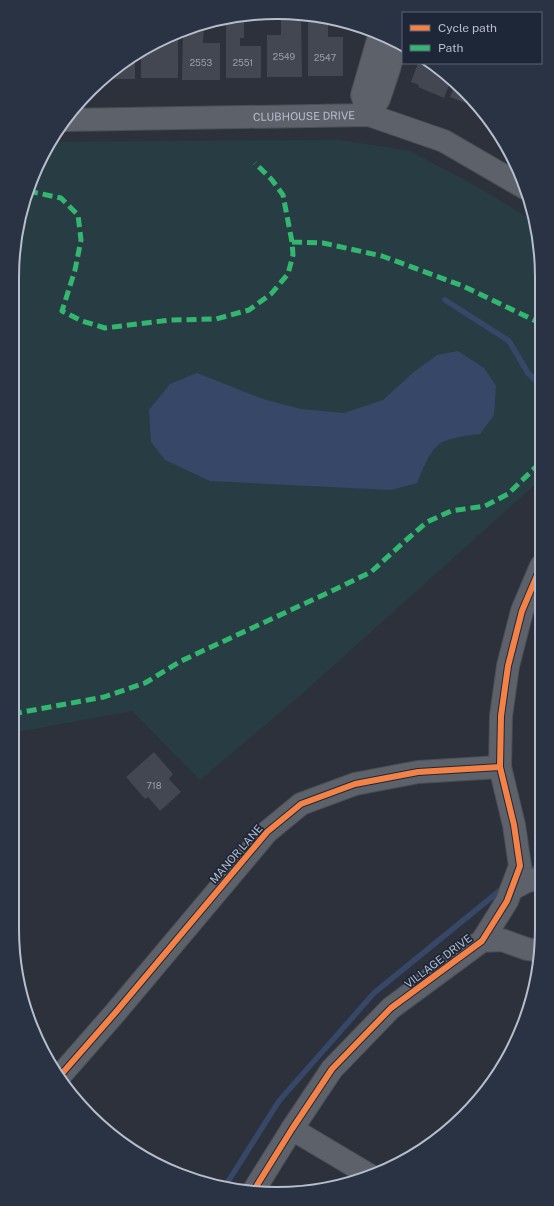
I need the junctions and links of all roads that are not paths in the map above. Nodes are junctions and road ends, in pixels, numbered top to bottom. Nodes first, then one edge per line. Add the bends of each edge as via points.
1 (378, 40) edge
2 (394, 48) edge
3 (369, 115) junction
4 (72, 120) edge
5 (517, 183) edge
6 (535, 580) edge
7 (500, 767) junction
8 (518, 852) junction
9 (535, 866) edge
10 (535, 878) edge
11 (511, 890) junction
12 (500, 912) junction
13 (482, 940) junction
14 (533, 950) edge
15 (63, 1073) edge
16 (292, 1129) junction
17 (364, 1172) edge
18 (257, 1186) edge

1 - 3 street via 362,95
2 - 3 street via 379,99
3 - 4 street, CLUBHOUSE DRIVE
3 - 5 street, CLUBHOUSE DRIVE via 444,141
6 - 7 street, VILLAGE DRIVE via 522,611 508,666 501,716
7 - 8 street, VILLAGE DRIVE
7 - 15 street, MANOR LANE via 418,772 355,784 301,804 267,832
8 - 9 street
8 - 11 street, VILLAGE DRIVE via 520,866
10 - 11 street
11 - 12 street, VILLAGE DRIVE
12 - 13 street, VILLAGE DRIVE
12 - 14 street via 505,930
13 - 14 street, VILLAGE DRIVE via 502,940
13 - 16 street, VILLAGE DRIVE via 391,1008 332,1069
16 - 17 street
16 - 18 street, VILLAGE DRIVE

